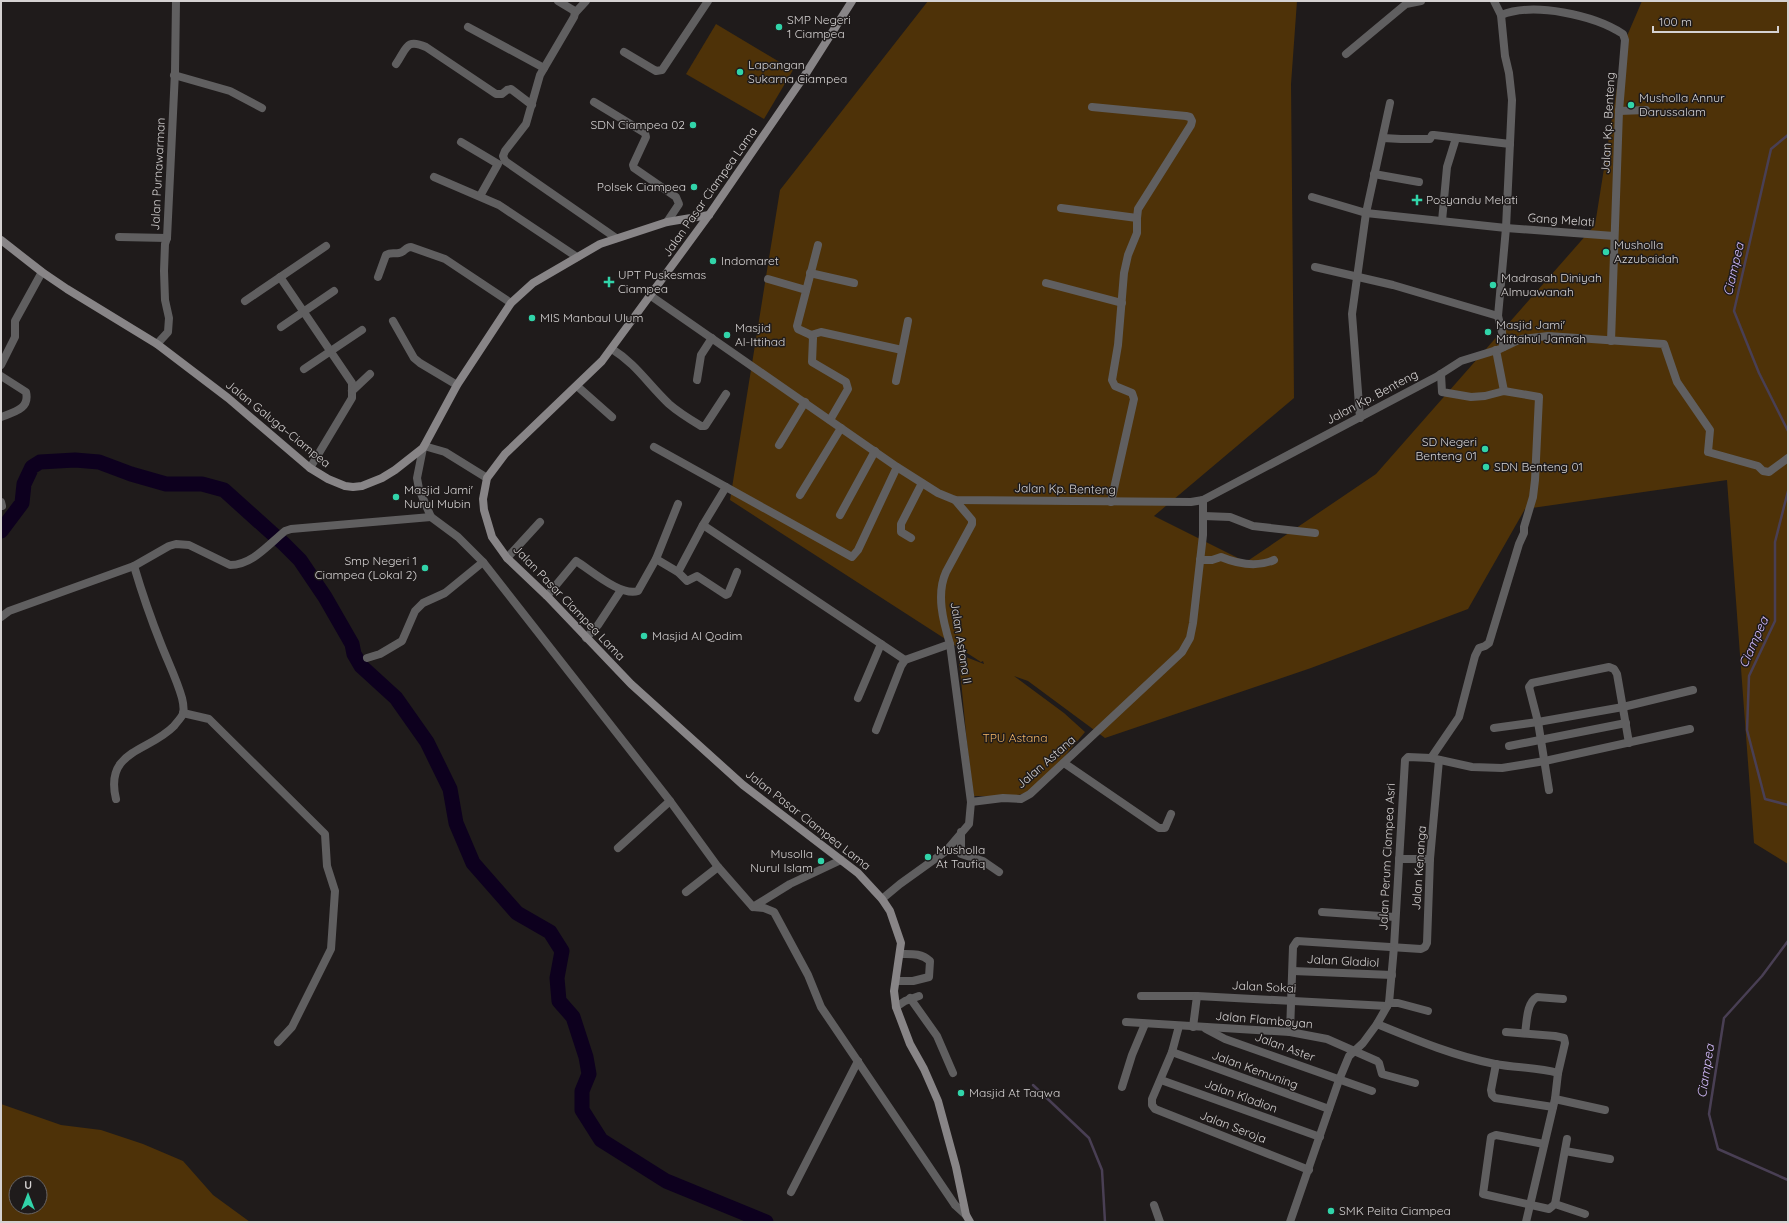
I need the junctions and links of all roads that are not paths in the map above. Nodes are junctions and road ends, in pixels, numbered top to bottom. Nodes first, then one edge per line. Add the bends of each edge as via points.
1 (176, 1) edge
2 (558, 1) edge
3 (586, 1) edge
4 (708, 1) edge
5 (852, 1) edge
6 (1420, 1) edge
7 (1494, 1) edge
8 (575, 12) junction
9 (1501, 15) junction
10 (468, 27) dead end
11 (624, 52) dead end
12 (1346, 54) dead end
13 (396, 64) dead end
14 (544, 68) junction
15 (174, 75) junction
16 (594, 102) dead end
17 (1390, 104) dead end
18 (532, 105) junction
19 (1092, 106) dead end
20 (262, 108) dead end
21 (1646, 110) dead end
22 (1620, 111) junction
23 (1383, 138) junction
24 (1456, 138) junction
25 (461, 142) dead end
26 (1510, 144) junction
27 (1374, 174) junction
28 (434, 177) dead end
29 (1419, 182) dead end
30 (480, 196) junction
31 (1312, 196) dead end
32 (1062, 208) dead end
33 (1366, 213) junction
34 (709, 215) junction
35 (1137, 218) junction
36 (1442, 221) junction
37 (667, 222) junction
38 (1506, 228) junction
39 (1614, 236) junction
40 (119, 237) dead end
41 (167, 238) junction
42 (616, 238) junction
43 (1, 240) edge
44 (818, 245) dead end
45 (326, 246) dead end
46 (576, 257) junction
47 (1315, 268) dead end
48 (42, 272) junction
49 (810, 273) junction
50 (280, 277) junction
51 (378, 277) dead end
52 (1357, 277) junction
53 (768, 279) dead end
54 (1046, 283) dead end
55 (854, 284) dead end
56 (806, 290) junction
57 (334, 291) dead end
58 (651, 296) junction
59 (245, 301) dead end
60 (512, 303) junction
61 (1122, 303) junction
62 (303, 312) junction
63 (1498, 316) junction
64 (393, 321) dead end
65 (908, 321) dead end
66 (281, 327) dead end
67 (362, 330) dead end
68 (812, 335) junction
69 (712, 338) junction
70 (1611, 341) junction
71 (157, 344) junction
72 (612, 349) junction
73 (1500, 349) junction
74 (902, 350) junction
75 (330, 351) junction
76 (1, 365) edge
77 (304, 369) dead end
78 (370, 374) dead end
79 (1441, 374) junction
80 (1, 376) edge
81 (697, 380) dead end
82 (896, 381) dead end
83 (457, 385) junction
84 (578, 386) junction
85 (352, 391) junction
86 (1504, 391) junction
87 (726, 394) dead end
88 (805, 402) junction
89 (1, 417) edge
90 (612, 417) dead end
91 (1360, 418) junction
92 (830, 420) junction
93 (841, 428) junction
94 (779, 445) dead end
95 (424, 447) junction
96 (654, 447) dead end
97 (875, 451) junction
98 (1788, 458) edge
99 (897, 467) junction
100 (310, 468) junction
101 (488, 478) junction
102 (922, 483) junction
103 (726, 487) junction
104 (800, 495) dead end
105 (955, 500) junction
106 (1203, 500) junction
107 (1111, 502) junction
108 (678, 504) dead end
109 (840, 515) dead end
110 (1204, 516) junction
111 (431, 517) junction
112 (540, 522) dead end
113 (703, 525) junction
114 (1315, 533) dead end
115 (911, 538) dead end
116 (507, 558) junction
117 (656, 559) junction
118 (1200, 560) junction
119 (1274, 560) dead end
120 (483, 562) junction
121 (134, 566) junction
122 (678, 572) junction
123 (737, 572) dead end
124 (621, 590) junction
125 (547, 596) junction
126 (1, 616) edge
127 (586, 638) junction
128 (881, 644) junction
129 (950, 644) junction
130 (367, 658) dead end
131 (905, 660) junction
132 (1693, 690) dead end
133 (858, 698) dead end
134 (1623, 707) junction
135 (183, 713) junction
136 (1538, 722) junction
137 (1626, 723) junction
138 (1494, 728) dead end
139 (1690, 729) dead end
140 (876, 730) dead end
141 (1541, 741) junction
142 (1629, 743) junction
143 (1509, 746) dead end
144 (1435, 759) junction
145 (1545, 761) junction
146 (1064, 763) junction
147 (1549, 790) dead end
148 (116, 799) dead end
149 (670, 801) junction
150 (972, 802) junction
151 (1171, 814) dead end
152 (961, 832) junction
153 (618, 848) dead end
154 (1399, 859) junction
155 (1430, 859) junction
156 (841, 860) junction
157 (718, 867) junction
158 (999, 872) dead end
159 (686, 892) dead end
160 (882, 899) junction
161 (753, 907) junction
162 (1322, 912) dead end
163 (1395, 917) junction
164 (1394, 947) junction
165 (900, 954) junction
166 (1293, 971) junction
167 (1392, 976) junction
168 (896, 981) junction
169 (1141, 996) dead end
170 (1197, 996) junction
171 (1563, 1000) dead end
172 (1292, 1001) junction
173 (1388, 1004) junction
174 (896, 1007) junction
175 (1428, 1011) dead end
176 (1126, 1022) dead end
177 (1145, 1024) junction
178 (1377, 1024) junction
179 (1179, 1026) junction
180 (1197, 1027) junction
181 (1290, 1032) junction
182 (1506, 1032) dead end
183 (1525, 1033) junction
184 (278, 1042) dead end
185 (1354, 1050) junction
186 (1172, 1052) junction
187 (858, 1062) junction
188 (1496, 1064) junction
189 (952, 1073) dead end
190 (1558, 1073) junction
191 (1161, 1080) junction
192 (1339, 1080) junction
193 (1415, 1083) dead end
194 (1122, 1087) dead end
195 (1372, 1091) dead end
196 (1554, 1103) junction
197 (1329, 1109) junction
198 (1605, 1110) dead end
199 (1316, 1135) junction
200 (1567, 1139) dead end
201 (1544, 1144) junction
202 (1565, 1151) junction
203 (1610, 1160) dead end
204 (1309, 1170) junction
205 (791, 1192) dead end
206 (1555, 1204) junction
207 (1154, 1205) dead end
208 (1530, 1205) junction
209 (1584, 1214) dead end
210 (968, 1219) edge
211 (1160, 1222) edge
212 (1290, 1222) edge
213 (1526, 1222) edge

1 - 15 street, Jalan Purnawarman
2 - 8 street
3 - 8 street
4 - 11 street via 662,70 656,71
5 - 34 main road, Jalan Pasar Ciampea Lama via 805,76
6 - 12 street via 1406,4
7 - 9 street
8 - 14 street
9 - 22 street, Jalan Kp. Benteng via 1512,11 1531,10 1559,12 1582,17 1623,34 1625,40
9 - 26 street via 1512,100
10 - 14 street
13 - 18 street via 411,43 416,42 496,94 511,89
14 - 18 street via 535,87
15 - 20 street via 230,91
15 - 41 street, Jalan Purnawarman
16 - 37 street via 645,133 646,137 633,165 678,200 679,204
17 - 23 street
18 - 42 street via 526,124 505,151 505,161
19 - 35 street via 1186,116 1192,121 1138,209
21 - 22 street
22 - 39 street, Jalan Kp. Benteng
23 - 24 street via 1430,139 1432,135
23 - 27 street
24 - 26 street
24 - 36 street via 1447,167
25 - 30 street via 498,164
26 - 38 street
27 - 29 street
27 - 33 street
28 - 30 street
30 - 46 street via 498,205
31 - 33 street, Gang Melati
32 - 35 street
33 - 36 street, Gang Melati
33 - 52 street
34 - 37 main road, Jalan Galuga–Ciampea
34 - 58 main road, Jalan Pasar Ciampea Lama
35 - 61 street via 1137,233 1125,268
36 - 38 street, Gang Melati
37 - 42 main road, Jalan Galuga–Ciampea
38 - 39 street, Gang Melati
38 - 63 street
39 - 70 street, Jalan Kp. Benteng
40 - 41 street
41 - 71 street, Jalan Purnawarman via 164,271 168,332
42 - 46 main road, Jalan Galuga–Ciampea
43 - 48 main road, Jalan Galuga–Ciampea
44 - 49 street
45 - 50 street
46 - 60 main road, Jalan Galuga–Ciampea via 533,283
47 - 52 street
48 - 71 main road, Jalan Galuga–Ciampea
48 - 76 street via 14,321 15,337
49 - 55 street
49 - 56 street
50 - 59 street
50 - 62 street
51 - 60 street via 386,255 399,253 411,247 445,259
52 - 63 street
52 - 91 street via 1352,314
53 - 56 street
54 - 61 street
56 - 68 street via 797,326 801,331
57 - 62 street
58 - 69 street, Jalan Kp. Benteng
58 - 72 main road, Jalan Pasar Ciampea Lama
60 - 83 main road, Jalan Galuga–Ciampea
61 - 107 street via 1112,384 1132,393 1134,399
62 - 66 street
62 - 75 street
63 - 73 street via 1502,332
64 - 83 street via 414,358
65 - 74 street
67 - 75 street
68 - 74 street via 821,332
68 - 92 street via 812,362 848,385
69 - 81 street via 701,355
69 - 88 street, Jalan Kp. Benteng
70 - 73 street, Jalan Kp. Benteng via 1548,336 1521,339
70 - 98 street, Jalan Kp. Benteng via 1664,344 1677,382 1710,430 1708,452 1758,466 1769,472
71 - 100 main road, Jalan Galuga–Ciampea via 228,398
72 - 84 main road, Jalan Pasar Ciampea Lama
72 - 87 street via 640,371 669,404 701,426 705,426
73 - 79 street, Jalan Kp. Benteng via 1461,361
73 - 86 street
74 - 82 street
75 - 77 street
75 - 85 street via 352,383
78 - 85 street
79 - 86 street via 1442,392 1485,396
79 - 91 street, Jalan Kp. Benteng
80 - 89 street via 26,392 27,397 25,405 19,410
83 - 95 main road, Jalan Galuga–Ciampea
84 - 90 street
84 - 101 main road, Jalan Pasar Ciampea Lama via 505,454
85 - 100 street via 352,398
86 - 144 street via 1539,397 1537,466 1533,497 1489,643 1480,648 1475,656 1459,717
88 - 92 street, Jalan Kp. Benteng
88 - 94 street
91 - 106 street, Jalan Kp. Benteng
92 - 93 street, Jalan Kp. Benteng
93 - 97 street, Jalan Kp. Benteng
93 - 104 street
95 - 100 main road, Jalan Galuga–Ciampea via 395,470 362,486 345,486
95 - 101 street via 445,452
95 - 111 street via 418,478 419,489
96 - 103 street
97 - 99 street, Jalan Kp. Benteng
97 - 109 street
99 - 102 street, Jalan Kp. Benteng
99 - 103 street via 858,550 852,557
101 - 116 main road, Jalan Pasar Ciampea Lama via 483,499 484,510 492,537
102 - 105 street, Jalan Kp. Benteng
102 - 115 street via 900,524 901,532
103 - 113 street
105 - 107 street, Jalan Kp. Benteng
105 - 129 street, Jalan Astana II via 972,520 972,524 943,580 941,590 943,622
106 - 107 street, Jalan Kp. Benteng
106 - 110 street, Jalan Astana
108 - 117 street
110 - 114 street via 1230,517 1253,526
110 - 118 street, Jalan Astana
111 - 120 street via 458,537
111 - 121 street via 285,531 249,562 237,565 230,565 189,545 176,544
112 - 116 street
113 - 122 street
113 - 128 street
116 - 125 main road, Jalan Pasar Ciampea Lama
117 - 122 street
117 - 124 street via 638,591 633,593
118 - 119 street via 1221,557 1250,564
118 - 146 street, Jalan Astana via 1193,623 1190,638 1182,652
120 - 130 street via 444,593 423,603 415,612 402,641 380,654
120 - 149 street
121 - 126 street
121 - 135 street via 152,623 182,699
122 - 123 street via 687,581 697,576 726,595
124 - 125 street via 573,558
124 - 127 street via 598,625
125 - 127 main road, Jalan Pasar Ciampea Lama
127 - 156 main road, Jalan Pasar Ciampea Lama via 631,684 743,785
128 - 131 street
128 - 133 street
129 - 131 street
129 - 150 street, Jalan Astana II
131 - 140 street
132 - 134 street
134 - 136 street
134 - 136 street via 1617,674 1609,667 1529,685
134 - 137 street
135 - 148 street via 167,734 131,752 121,763 112,785
135 - 184 street via 209,719 325,834 327,866 335,891 332,949 292,1027
136 - 138 street
136 - 141 street
137 - 141 street
137 - 142 street
139 - 142 street, Jalan Perum Ciampea Asri
141 - 143 street
141 - 145 street
142 - 145 street, Jalan Perum Ciampea Asri
144 - 145 street, Jalan Perum Ciampea Asri via 1487,768
144 - 154 street, Jalan Perum Ciampea Asri via 1408,757 1405,760
144 - 155 street, Jalan Kenanga
145 - 147 street
146 - 150 street, Jalan Astana via 1021,799 1003,798
146 - 151 street via 1159,828 1165,828
149 - 153 street
149 - 157 street
150 - 152 street via 969,824
152 - 158 street via 961,854 983,861
152 - 160 street via 946,850
154 - 155 street
154 - 163 street, Jalan Perum Ciampea Asri
155 - 164 street, Jalan Kenanga via 1427,943 1421,949
156 - 160 main road, Jalan Pasar Ciampea Lama via 866,881
156 - 161 street via 790,884
157 - 159 street
157 - 161 street
160 - 165 main road, Jalan Pasar Ciampea Lama via 898,931
161 - 187 street via 774,912 808,975 821,1008
162 - 163 street
163 - 164 street, Jalan Perum Ciampea Asri
164 - 166 street, Jalan Kenanga via 1297,941 1293,947
164 - 167 street, Jalan Perum Ciampea Asri
165 - 168 main road, Jalan Pasar Ciampea Lama
165 - 168 street via 915,954 928,959 929,977 913,981
166 - 167 street, Jalan Gladiol
166 - 172 street
167 - 173 street, Jalan Perum Ciampea Asri
168 - 174 main road, Jalan Pasar Ciampea Lama
169 - 170 street, Jalan Sokai
170 - 172 street, Jalan Sokai
170 - 180 street
171 - 183 street via 1537,997 1533,999
172 - 173 street, Jalan Sokai
172 - 181 street
173 - 175 street, Jalan Sokai via 1398,1003
173 - 178 street, Jalan Perum Ciampea Asri
174 - 189 street via 914,997 937,1036
174 - 210 main road, Jalan Pasar Ciampea Lama via 910,1044 938,1101
176 - 177 street, Jalan Flamboyan
177 - 179 street, Jalan Flamboyan
177 - 194 street
178 - 185 street, Jalan Perum Ciampea Asri via 1363,1043
178 - 188 street via 1447,1052
179 - 180 street, Jalan Flamboyan
179 - 186 street
180 - 181 street, Jalan Flamboyan
180 - 192 street, Jalan Aster
181 - 185 street, Jalan Flamboyan via 1327,1039
182 - 183 street
183 - 190 street via 1564,1038
185 - 192 street, Jalan Perum Ciampea Asri
185 - 193 street, Jalan Flamboyan via 1379,1063 1381,1073
186 - 191 street
186 - 197 street, Jalan Kemuning
187 - 205 street
187 - 210 street via 955,1205
188 - 190 street via 1548,1069
188 - 196 street via 1491,1090 1495,1098
190 - 196 street
191 - 199 street, Jalan Kladion
191 - 204 street, Jalan Seroja via 1152,1099 1155,1109
192 - 195 street, Jalan Aster
192 - 197 street, Jalan Perum Ciampea Asri
196 - 198 street
196 - 201 street
197 - 199 street, Jalan Perum Ciampea Asri
199 - 204 street, Jalan Perum Ciampea Asri
200 - 202 street
201 - 208 street
201 - 208 street via 1496,1135 1491,1137 1483,1194
202 - 203 street
202 - 206 street
204 - 212 street, Jalan Perum Ciampea Asri
206 - 208 street via 1549,1209
206 - 209 street
207 - 211 street
208 - 213 street

